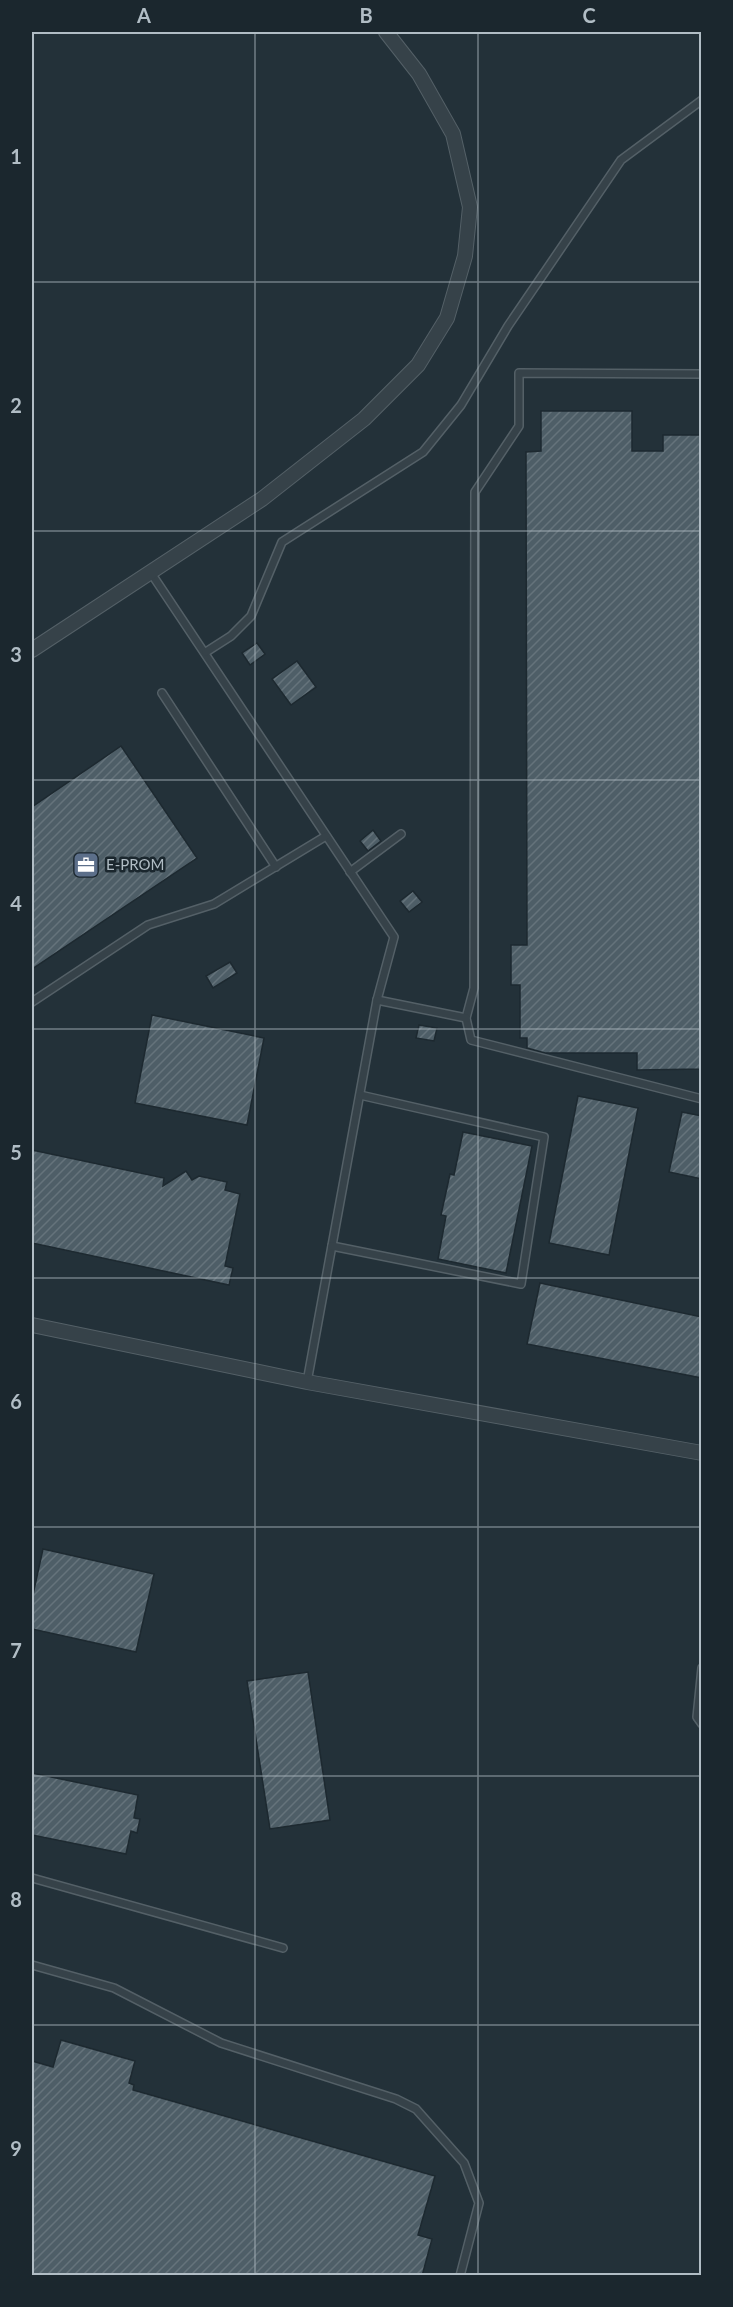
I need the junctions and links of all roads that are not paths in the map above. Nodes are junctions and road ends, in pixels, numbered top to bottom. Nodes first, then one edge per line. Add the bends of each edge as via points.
1 (386, 32) edge
2 (702, 100) edge
3 (702, 374) edge
4 (151, 573) junction
5 (32, 650) edge
6 (206, 652) junction
7 (162, 693) dead end
8 (401, 834) dead end
9 (326, 836) junction
10 (276, 867) junction
11 (350, 872) junction
12 (377, 1000) junction
13 (32, 1002) edge
14 (466, 1018) junction
15 (360, 1095) junction
16 (702, 1099) edge
17 (332, 1246) junction
18 (32, 1324) edge
19 (307, 1382) junction
20 (702, 1453) edge
21 (702, 1668) edge
22 (702, 1724) edge
23 (32, 1878) edge
24 (283, 1948) dead end
25 (32, 1965) edge
26 (460, 2276) edge

1 - 4 street via 419,74 453,134 470,207 465,256 447,318 418,365 364,419 262,499
2 - 6 lane via 621,160 508,326 461,405 423,452 282,542 251,616 231,636
3 - 14 lane via 519,373 519,426 475,492 474,988
4 - 5 street
4 - 6 lane
6 - 9 lane
7 - 10 lane
8 - 11 lane
9 - 10 lane
9 - 11 lane
10 - 13 lane via 214,904 148,925
11 - 12 lane via 394,937
12 - 14 lane
12 - 15 lane
14 - 16 lane via 471,1040
15 - 17 lane
15 - 17 lane via 544,1137 521,1284
17 - 19 lane
18 - 19 street
19 - 20 street
21 - 22 lane via 697,1717
23 - 24 lane
25 - 26 lane via 114,1988 220,2043 396,2098 416,2109 465,2163 479,2203

